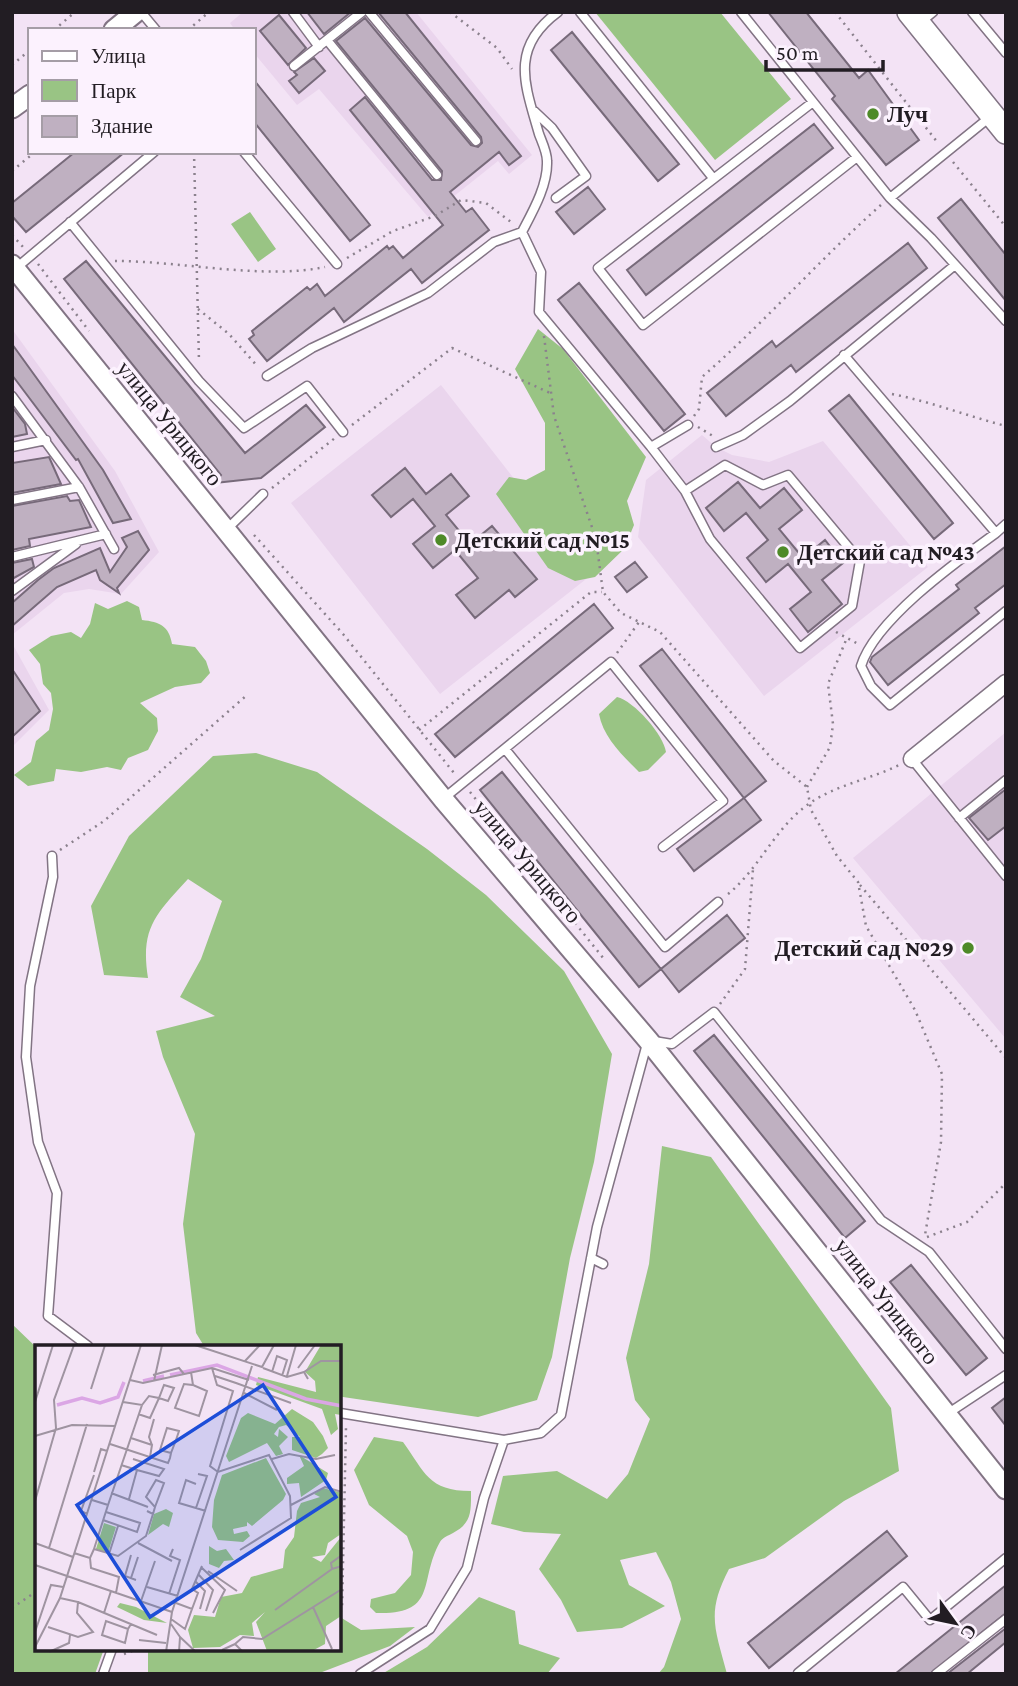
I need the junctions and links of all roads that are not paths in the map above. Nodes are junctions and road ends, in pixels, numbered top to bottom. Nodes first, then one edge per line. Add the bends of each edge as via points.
1 (139, 12) edge
2 (293, 12) edge
3 (362, 12) edge
4 (369, 12) edge
5 (558, 12) edge
6 (580, 12) edge
7 (741, 12) edge
8 (972, 12) edge
9 (920, 16) edge
10 (117, 28) edge
11 (154, 28) edge
12 (327, 40) junction
13 (319, 47) junction
14 (1006, 53) edge
15 (294, 66) dead end
16 (28, 96) edge
17 (813, 102) junction
18 (12, 108) edge
19 (532, 109) junction
20 (999, 123) edge
21 (476, 141) dead end
22 (152, 154) edge
23 (246, 154) edge
24 (857, 156) junction
25 (437, 174) dead end
26 (713, 178) junction
27 (556, 198) dead end
28 (890, 198) junction
29 (69, 222) junction
30 (522, 232) junction
31 (337, 264) dead end
32 (955, 265) junction
33 (14, 267) edge
34 (1006, 321) edge
35 (844, 355) junction
36 (267, 376) road end
37 (12, 396) edge
38 (688, 425) road end
39 (343, 432) road end
40 (46, 440) junction
41 (719, 446) road end
42 (12, 447) edge
43 (651, 447) junction
44 (79, 487) junction
45 (685, 491) junction
46 (264, 494) road end
47 (12, 500) edge
48 (1006, 524) edge
49 (232, 525) junction
50 (996, 533) junction
51 (106, 534) junction
52 (81, 540) junction
53 (114, 549) dead end
54 (12, 557) edge
55 (12, 591) edge
56 (1006, 611) edge
57 (1006, 683) edge
58 (505, 749) junction
59 (912, 759) joint
60 (1006, 780) edge
61 (443, 799) junction
62 (959, 818) junction
63 (663, 847) dead end
64 (52, 856) road end
65 (1006, 876) edge
66 (718, 902) road end
67 (648, 1040) junction
68 (591, 1258) junction
69 (603, 1264) dead end
70 (87, 1345) edge
71 (1006, 1349) edge
72 (1006, 1375) edge
73 (343, 1413) edge
74 (946, 1415) junction
75 (504, 1440) junction
76 (1006, 1489) edge
77 (1006, 1558) edge
78 (1006, 1619) edge
79 (110, 1651) edge
80 (798, 1673) edge
81 (103, 1674) edge
82 (359, 1674) edge
83 (936, 1674) edge

1 - 10 street
1 - 11 lane
2 - 13 lane
3 - 12 lane
4 - 21 lane
5 - 19 lane via 543,23 526,50 524,86
6 - 26 lane
7 - 17 lane
8 - 14 lane
9 - 20 main road
12 - 13 lane
12 - 25 lane
13 - 15 lane
16 - 18 street
17 - 24 lane
17 - 26 lane
19 - 27 lane via 552,128 586,176
19 - 30 lane via 547,160 543,185
20 - 28 lane via 945,153
22 - 29 lane
23 - 31 lane
24 - 26 lane via 643,325 598,268
24 - 28 lane
28 - 32 lane
29 - 33 lane
29 - 39 lane via 199,381 244,428 307,386
30 - 36 lane via 494,242 428,293 312,348
30 - 43 lane via 541,272 539,312
32 - 34 lane
32 - 35 lane
33 - 49 street, улица Урицкого
35 - 41 lane via 790,401 743,435
35 - 50 lane
37 - 40 lane
38 - 43 lane
40 - 42 lane
40 - 44 lane
43 - 45 lane
44 - 47 lane
44 - 51 lane
45 - 45 lane via 726,465 764,485 788,475 860,561 852,606 800,648 710,539
46 - 49 lane
48 - 50 lane
49 - 61 street, улица Урицкого
50 - 56 lane via 916,596 866,647 861,666 871,686 890,705
51 - 52 lane
51 - 53 lane
52 - 54 lane
52 - 55 lane
57 - 59 street
58 - 61 lane
58 - 63 lane via 611,662 723,801
58 - 66 lane via 665,947
59 - 62 lane
60 - 62 lane
61 - 67 street, улица Урицкого
62 - 65 lane
64 - 70 lane via 53,877 30,986 26,1057 38,1142 57,1194 48,1316
67 - 68 lane
67 - 71 lane via 672,1044 714,1012 881,1220 929,1252
67 - 74 street, улица Урицкого
68 - 69 lane
68 - 75 lane via 561,1415 541,1433
72 - 74 lane
73 - 75 lane
74 - 76 street, улица Урицкого
75 - 82 lane via 467,1569 430,1629
77 - 80 lane via 930,1620 903,1587
78 - 83 lane
79 - 81 lane

